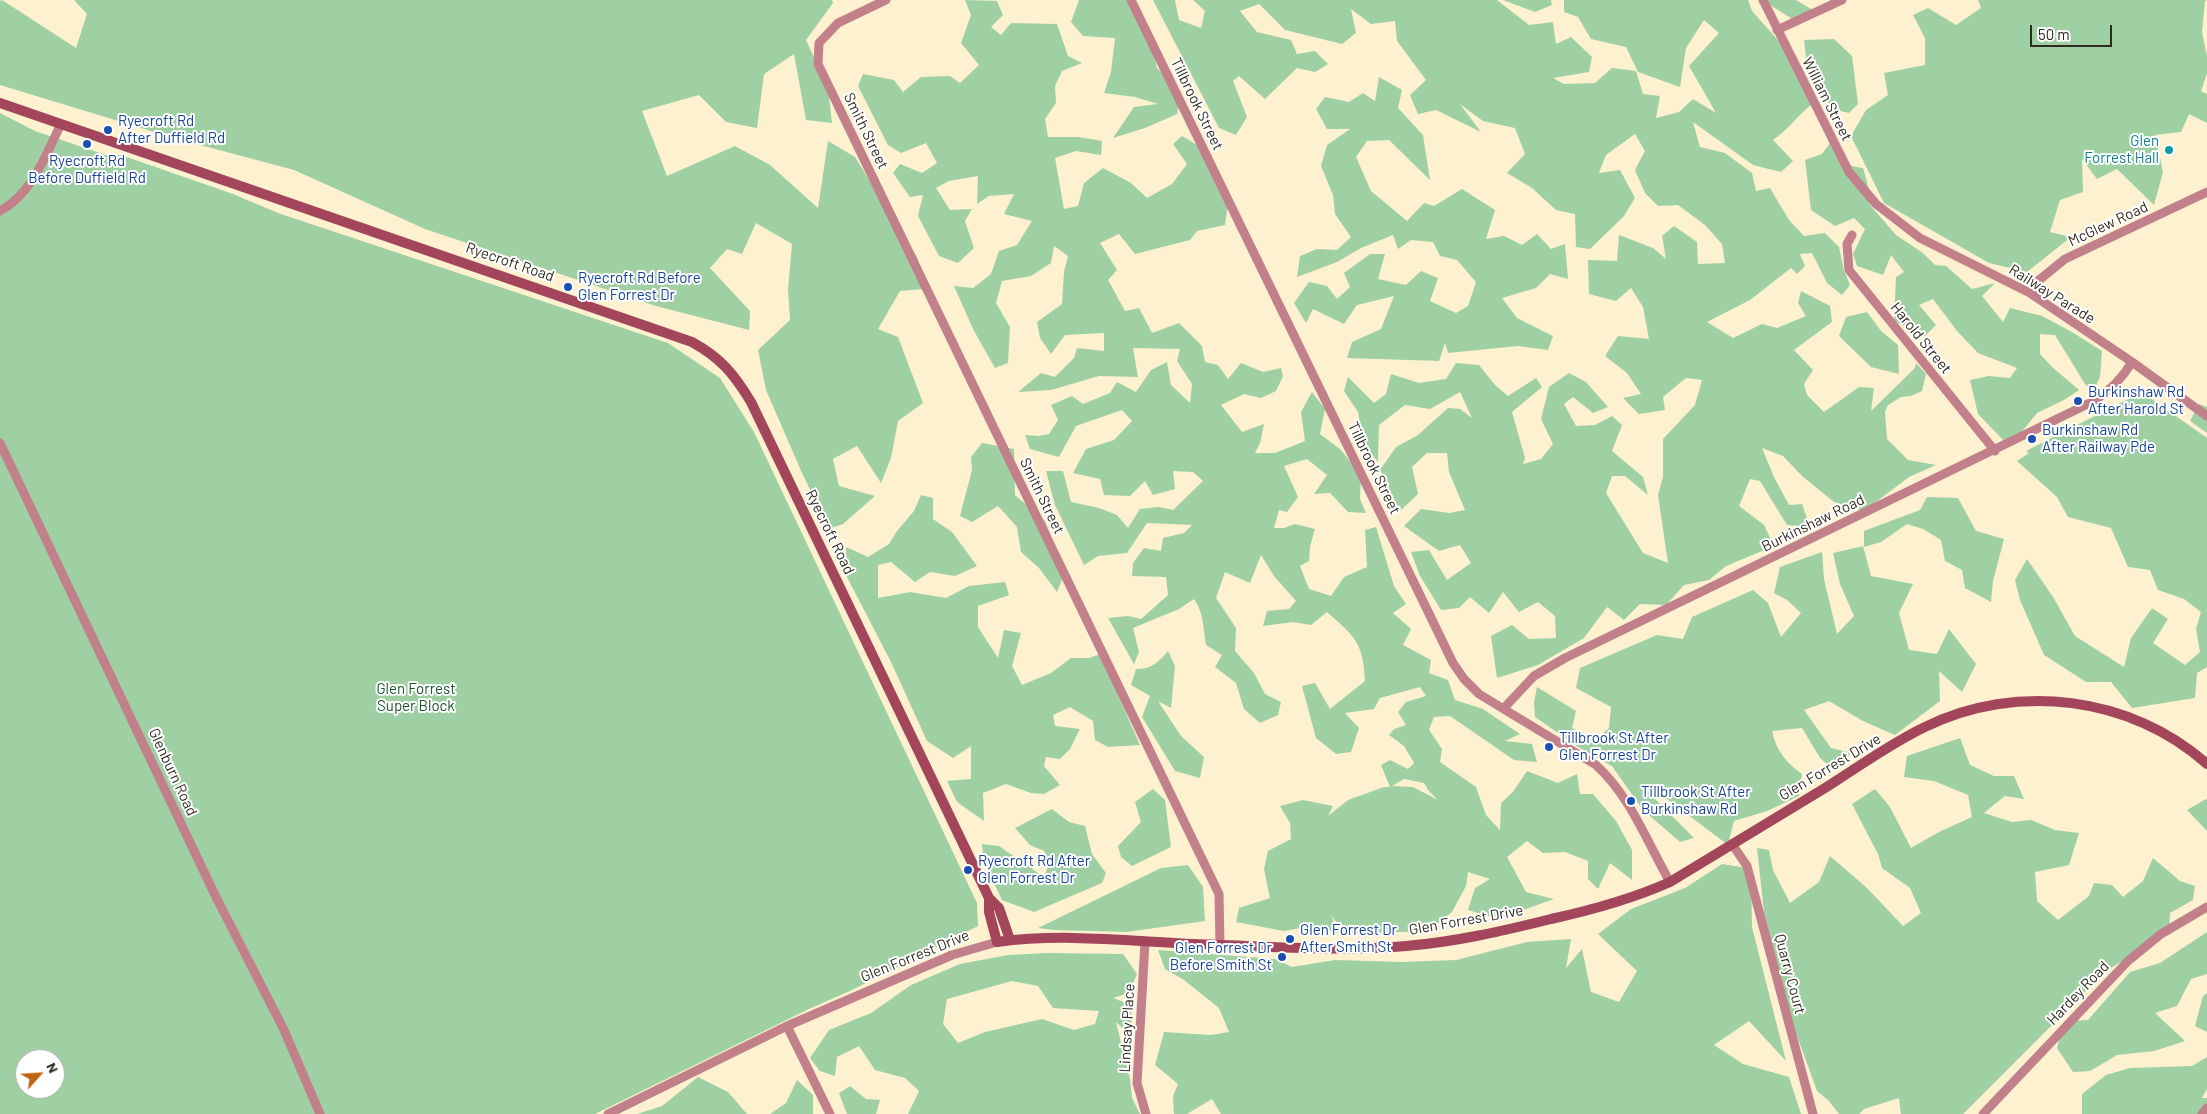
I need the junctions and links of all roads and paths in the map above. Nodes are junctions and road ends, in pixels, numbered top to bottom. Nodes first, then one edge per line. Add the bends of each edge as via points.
1 (886, 0) edge
2 (1132, 0) edge
3 (1763, 0) edge
4 (1842, 0) edge
5 (1777, 30) junction
6 (0, 103) edge
7 (61, 124) junction
8 (2207, 192) edge
9 (1876, 204) joint
10 (0, 210) edge
11 (1852, 235) dead end
12 (2030, 293) junction
13 (2132, 362) junction
14 (2207, 416) edge
15 (0, 443) edge
16 (1995, 451) junction
17 (1504, 708) junction
18 (2207, 764) edge
19 (1732, 844) junction
20 (1670, 882) junction
21 (989, 898) junction
22 (2207, 908) edge
23 (1010, 940) junction
24 (997, 942) junction
25 (1145, 942) junction
26 (1220, 944) junction
27 (787, 1026) junction
28 (2207, 1108) edge
29 (320, 1114) edge
30 (608, 1114) edge
31 (830, 1114) edge
32 (1146, 1114) edge
33 (1813, 1114) edge
34 (1983, 1114) edge
35 (2202, 1114) edge

1 - 26 street, Smith Street via 838,23 820,43 818,64 1219,894
2 - 17 street, Tillbrook Street via 1453,663 1479,694
3 - 5 street, William Street
4 - 5 street
5 - 9 street, William Street via 1849,172
6 - 7 street, Ryecroft Road
7 - 10 street via 30,187
7 - 21 street, Ryecroft Road via 570,299 692,342 711,352 737,380 751,402
8 - 12 street, McGlew Road via 2065,260 2039,280
9 - 12 street, Railway Parade via 1920,238
11 - 16 street, Harold Street via 1847,244 1849,270
12 - 13 street, Railway Parade
13 - 14 street, Railway Parade
13 - 16 street, Burkinshaw Road via 2112,389 2094,401
15 - 29 street, Glenburn Road via 215,895 284,1030
16 - 17 street, Burkinshaw Road via 1565,658 1534,676
17 - 20 street, Tillbrook Street via 1596,765 1611,778 1642,826
18 - 19 street, Glen Forrest Drive via 2192,750 2145,723 2087,704 2032,700 1979,706 1925,726
19 - 20 street, Glen Forrest Drive
19 - 33 street, Quarry Court via 1747,866
20 - 26 street, Glen Forrest Drive via 1597,908 1457,940 1340,948
21 - 23 street, Ryecroft Road via 999,908
21 - 24 street, Ryecroft Road via 989,912
22 - 34 street, Hardey Road via 2161,934 2128,961
23 - 24 street, Glen Forrest Drive
23 - 25 street, Glen Forrest Drive via 1080,937
24 - 27 street, Glen Forrest Drive via 952,955
25 - 26 street, Glen Forrest Drive
25 - 32 street, Lindsay Place via 1137,1083
27 - 30 street, Glen Forrest Drive
27 - 31 street
28 - 35 street

